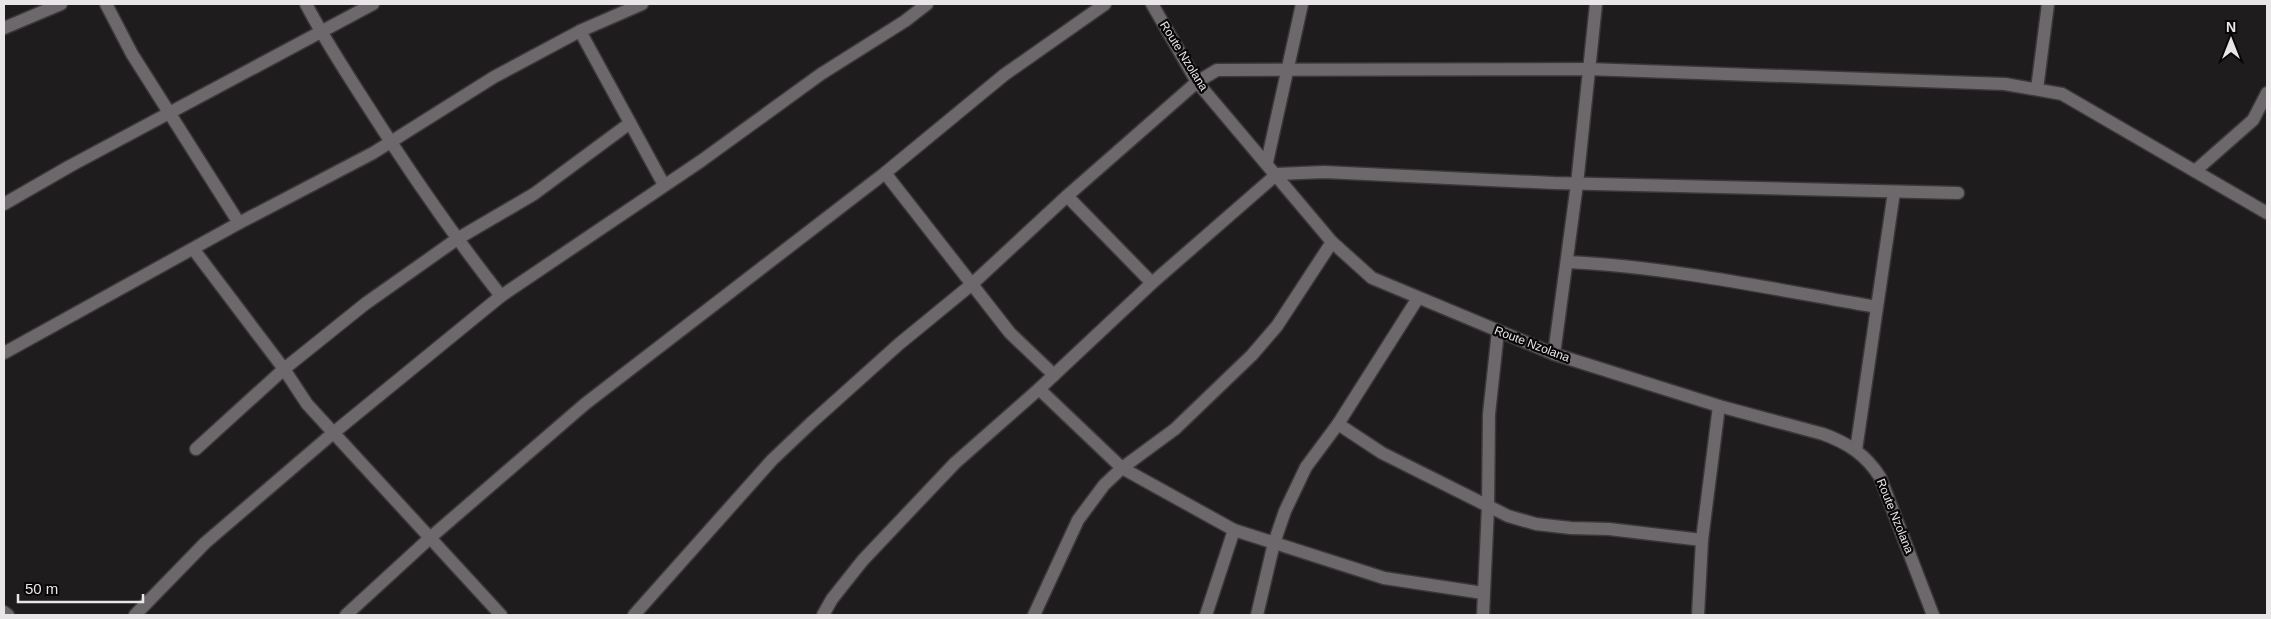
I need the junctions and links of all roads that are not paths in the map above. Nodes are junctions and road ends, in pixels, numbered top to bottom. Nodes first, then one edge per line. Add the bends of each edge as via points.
1 (61, 4) edge
2 (106, 4) edge
3 (306, 4) edge
4 (373, 4) edge
5 (642, 4) edge
6 (927, 4) edge
7 (1105, 4) edge
8 (1152, 4) edge
9 (1302, 4) edge
10 (1596, 4) edge
11 (2048, 4) edge
12 (4, 28) edge
13 (580, 31) junction
14 (321, 32) junction
15 (1287, 68) junction
16 (1588, 68) junction
17 (1197, 82) junction
18 (2036, 89) junction
19 (2266, 100) edge
20 (170, 114) junction
21 (630, 123) junction
22 (390, 141) junction
23 (1267, 162) junction
24 (2195, 171) junction
25 (886, 174) junction
26 (1277, 174) junction
27 (1577, 184) junction
28 (664, 185) junction
29 (1894, 192) junction
30 (1958, 193) dead end
31 (1067, 196) junction
32 (4, 204) edge
33 (2267, 213) edge
34 (239, 223) junction
35 (457, 239) junction
36 (1332, 242) junction
37 (194, 250) junction
38 (1568, 262) junction
39 (1152, 283) junction
40 (971, 285) junction
41 (501, 296) junction
42 (1418, 298) junction
43 (1876, 307) junction
44 (1498, 331) junction
45 (4, 353) edge
46 (1554, 354) junction
47 (284, 369) junction
48 (1054, 375) junction
49 (1039, 389) junction
50 (1719, 406) junction
51 (1338, 424) junction
52 (332, 434) junction
53 (196, 449) dead end
54 (1856, 450) junction
55 (1122, 468) junction
56 (1488, 507) junction
57 (1234, 530) junction
58 (431, 537) junction
59 (1702, 540) junction
60 (1274, 543) junction
61 (1483, 593) junction
62 (4, 612) edge
63 (8, 615) edge
64 (135, 615) edge
65 (346, 615) edge
66 (501, 615) edge
67 (634, 615) edge
68 (823, 615) edge
69 (1034, 615) edge
70 (1206, 615) edge
71 (1257, 615) edge
72 (1482, 615) edge
73 (1698, 615) edge
74 (1933, 615) edge

1 - 12 street
2 - 20 street via 132,54
3 - 14 street
4 - 14 street
5 - 13 street
6 - 28 street
7 - 25 street via 1004,75
8 - 17 street, Route Nzolana
9 - 15 street
10 - 16 street
11 - 18 street
13 - 21 street
13 - 22 street via 494,77
14 - 20 street
14 - 22 street
15 - 16 street
15 - 17 street via 1217,70
15 - 23 street
16 - 18 street via 2005,84
16 - 27 street
17 - 23 street, Route Nzolana
17 - 31 street
18 - 24 street via 2062,94
19 - 24 street via 2253,120
20 - 32 street
20 - 34 street
21 - 28 street
21 - 35 street via 534,194
22 - 34 street
22 - 35 street
23 - 26 street, Route Nzolana
24 - 33 street
25 - 40 street
25 - 58 street via 585,404
26 - 27 street via 1388,174
26 - 36 street, Route Nzolana
26 - 39 street
27 - 29 street
27 - 38 street
28 - 41 street
29 - 30 street
29 - 43 street
31 - 39 street
31 - 40 street
34 - 37 street
35 - 41 street
35 - 47 street via 365,304
36 - 42 street, Route Nzolana via 1372,278
36 - 55 street via 1276,326 1252,355 1174,429
37 - 45 street
37 - 47 street
38 - 43 street via 1664,270
38 - 46 street
39 - 48 street
40 - 48 street via 1010,333
40 - 67 street via 899,344 772,460
41 - 52 street
42 - 44 street, Route Nzolana
42 - 51 street
43 - 54 street
44 - 46 street, Route Nzolana
44 - 56 street via 1489,414
46 - 50 street, Route Nzolana
47 - 52 street
47 - 53 street
48 - 49 street
49 - 55 street
49 - 68 street via 955,463 908,511 832,599
50 - 54 street, Route Nzolana via 1823,434
50 - 59 street
51 - 56 street via 1382,453
51 - 60 street via 1306,467 1285,510
52 - 58 street via 348,447
52 - 64 street via 205,543
54 - 74 street, Route Nzolana via 1870,461 1880,477
55 - 57 street
55 - 69 street via 1104,485 1078,520
56 - 59 street via 1536,524
56 - 61 street
57 - 60 street
57 - 70 street
58 - 65 street
58 - 66 street
59 - 73 street
60 - 61 street via 1384,578
60 - 71 street
61 - 72 street
62 - 63 street

